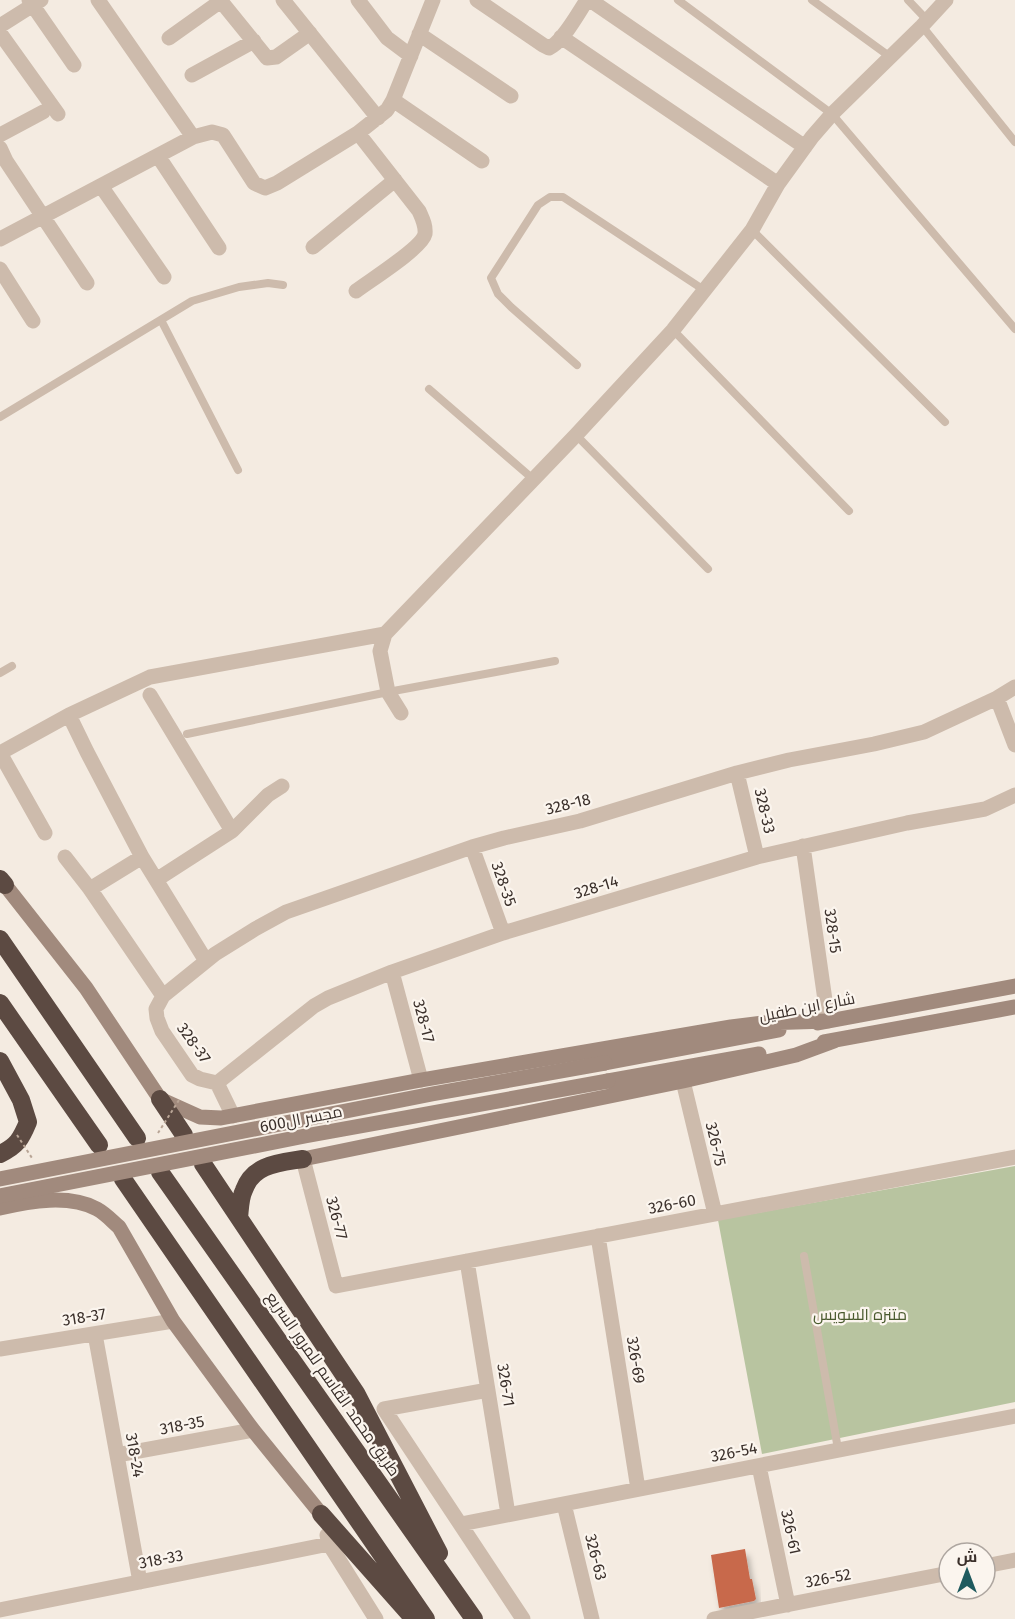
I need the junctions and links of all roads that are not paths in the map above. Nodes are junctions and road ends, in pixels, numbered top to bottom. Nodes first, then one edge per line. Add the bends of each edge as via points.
1 (98, 0) edge
2 (283, 0) edge
3 (358, 0) edge
4 (477, 0) edge
5 (589, 0) edge
6 (678, 0) edge
7 (812, 0) edge
8 (908, 0) edge
9 (946, 0) edge
10 (221, 1) edge
11 (35, 2) edge
12 (431, 2) edge
13 (924, 23) junction
14 (0, 26) edge
15 (0, 33) edge
16 (310, 33) junction
17 (419, 34) junction
18 (561, 37) junction
19 (169, 38) dead end
20 (254, 41) junction
21 (411, 56) junction
22 (890, 56) junction
23 (74, 65) dead end
24 (192, 75) dead end
25 (511, 96) dead end
26 (393, 99) junction
27 (832, 114) junction
28 (378, 118) junction
29 (358, 133) junction
30 (0, 135) edge
31 (193, 138) junction
32 (1015, 142) edge
33 (805, 147) junction
34 (0, 148) edge
35 (158, 156) junction
36 (482, 161) dead end
37 (395, 180) junction
38 (778, 184) junction
39 (101, 186) junction
40 (43, 216) junction
41 (752, 230) junction
42 (0, 239) edge
43 (313, 247) dead end
44 (219, 248) dead end
45 (0, 269) edge
46 (164, 277) dead end
47 (87, 283) dead end
48 (284, 285) dead end
49 (356, 291) dead end
50 (704, 291) junction
51 (161, 320) junction
52 (33, 321) dead end
53 (1015, 329) edge
54 (673, 330) junction
55 (577, 365) dead end
56 (429, 389) dead end
57 (0, 417) edge
58 (945, 422) dead end
59 (576, 435) junction
60 (238, 470) dead end
61 (533, 479) junction
62 (849, 511) dead end
63 (708, 569) dead end
64 (385, 634) junction
65 (555, 661) dead end
66 (12, 666) dead end
67 (0, 674) edge
68 (1015, 687) edge
69 (388, 692) junction
70 (150, 695) dead end
71 (997, 698) junction
72 (401, 714) dead end
73 (69, 715) junction
74 (187, 734) dead end
75 (1015, 745) edge
76 (0, 753) edge
77 (737, 773) junction
78 (282, 786) dead end
79 (1015, 795) edge
80 (1015, 806) edge
81 (985, 809) junction
82 (232, 831) junction
83 (45, 833) dead end
84 (803, 846) junction
85 (472, 847) junction
86 (142, 856) junction
87 (65, 857) dead end
88 (757, 857) junction
89 (2, 880) edge
90 (156, 880) junction
91 (90, 889) junction
92 (502, 933) junction
93 (0, 939) edge
94 (206, 961) junction
95 (392, 972) junction
96 (1015, 986) edge
97 (160, 1002) junction
98 (0, 1003) edge
99 (1015, 1007) edge
100 (828, 1022) junction
101 (834, 1041) junction
102 (0, 1061) edge
103 (605, 1063) joint
104 (421, 1080) junction
105 (683, 1081) junction
106 (217, 1083) junction
107 (160, 1099) junction
108 (233, 1116) junction
109 (184, 1135) dead end
110 (137, 1138) dead end
111 (99, 1145) dead end
112 (0, 1154) edge
113 (1015, 1157) edge
114 (303, 1159) junction
115 (203, 1164) dead end
116 (160, 1172) dead end
117 (0, 1179) edge
118 (123, 1179) dead end
119 (0, 1196) edge
120 (0, 1208) edge
121 (715, 1214) junction
122 (239, 1218) junction
123 (598, 1236) junction
124 (804, 1256) dead end
125 (467, 1261) junction
126 (336, 1286) joint
127 (173, 1321) junction
128 (95, 1334) junction
129 (0, 1350) edge
130 (488, 1390) junction
131 (1015, 1416) edge
132 (253, 1430) junction
133 (838, 1449) junction
134 (117, 1455) junction
135 (759, 1466) junction
136 (638, 1489) junction
137 (564, 1504) junction
138 (508, 1514) junction
139 (321, 1515) junction
140 (461, 1524) junction
141 (329, 1544) junction
142 (1015, 1560) edge
143 (997, 1564) edge
144 (937, 1575) edge
145 (140, 1582) junction
146 (788, 1605) junction
147 (0, 1610) edge
148 (376, 1619) edge
149 (414, 1619) edge
150 (426, 1619) edge
151 (473, 1619) edge
152 (523, 1619) edge
153 (592, 1619) edge
154 (714, 1619) edge

1 - 31 street
2 - 16 street
3 - 21 street via 387,38
4 - 18 street via 549,48
5 - 18 street
5 - 33 street
6 - 27 lane
7 - 22 lane
8 - 13 lane
9 - 13 street
10 - 19 street
10 - 20 street
11 - 14 street
11 - 23 street
12 - 17 street
13 - 22 street
13 - 32 lane
15 - 30 street via 50,113
16 - 20 street via 276,57 267,58
16 - 28 street
17 - 21 street
17 - 25 street
18 - 38 street
20 - 24 street
21 - 26 street
22 - 27 street
26 - 28 street
26 - 36 street
27 - 33 street
27 - 53 lane
28 - 29 street
29 - 31 street via 265,188 254,183 223,135 212,132
29 - 37 street
31 - 35 street
33 - 38 street
34 - 40 street
35 - 39 street
35 - 44 street
37 - 43 street
37 - 49 street via 419,211 425,233 412,250
38 - 41 street
39 - 40 street
39 - 46 street
40 - 42 street
40 - 47 street
41 - 50 street
41 - 58 lane
45 - 52 street
48 - 51 lane via 239,287 192,301
50 - 54 street
50 - 55 lane via 564,197 550,197 538,205 491,278 498,294 511,308
51 - 57 lane
51 - 60 lane
54 - 59 street
54 - 62 lane
56 - 61 lane
59 - 61 street
59 - 63 lane
61 - 64 street
64 - 69 street via 380,651
64 - 73 street via 150,677
65 - 69 lane
66 - 67 lane
68 - 71 street, 328-18
69 - 72 street
69 - 74 lane
70 - 82 street
71 - 75 street
71 - 77 street, 328-18 via 924,732
73 - 76 street
73 - 86 street
76 - 83 street
77 - 85 street, 328-18 via 580,821
77 - 88 street, 328-33
78 - 82 street
79 - 81 street, 328-14
80 - 81 street
81 - 84 street, 328-14
82 - 90 street
84 - 88 street, 328-14
84 - 100 street, 328-15
85 - 92 street, 328-35
85 - 94 street, 328-18 via 286,912
86 - 90 street
86 - 91 street
87 - 91 street, 328-37
88 - 92 street, 328-14
89 - 107 street via 86,988
90 - 94 street
91 - 97 street, 328-37
92 - 95 street, 328-14
93 - 110 highway
94 - 97 street, 328-18
95 - 104 street, 328-17
95 - 106 street, 328-14 via 314,1006
96 - 100 street, شارع ابن طفيل
97 - 106 street, 328-37 via 157,1018 162,1031 192,1075
98 - 111 highway
99 - 101 street
100 - 103 street, شارع ابن طفيل
100 - 104 street via 739,1025
101 - 105 street via 796,1055
101 - 119 street, مجسر ال600, bridge via 305,1136
102 - 112 highway via 28,1122 13,1148
103 - 117 street, مجسر ال600, bridge
104 - 108 street
105 - 114 street
105 - 121 street, 326-75
106 - 108 street, 328-37
107 - 108 street via 200,1117
107 - 109 highway
113 - 121 street, 326-60
114 - 122 highway via 259,1170 244,1189
114 - 126 street, 326-77
115 - 122 highway
116 - 151 highway, طريق محمد القاسم للمرور السريع
118 - 150 highway
120 - 127 street via 71,1201 96,1209 119,1227
121 - 123 street, 326-60
122 - 151 highway via 356,1393
123 - 125 street, 326-60
123 - 136 street, 326-69
124 - 133 lane
125 - 126 street, 326-60
125 - 130 street, 326-71
127 - 128 street, 318-37
127 - 132 street
128 - 129 street, 318-37
128 - 134 street, 318-24
130 - 138 street, 326-71
130 - 140 street via 384,1409
131 - 133 street, 326-54
132 - 134 street, 318-35
132 - 139 street
133 - 135 street, 326-54
134 - 145 street, 318-24
135 - 136 street, 326-54
135 - 146 street, 326-61
136 - 137 street, 326-54
137 - 138 street, 326-54
137 - 153 street, 326-63
138 - 140 street, 326-54
139 - 141 street
139 - 149 highway
140 - 152 street
141 - 145 street, 318-33
141 - 148 street
142 - 143 street
144 - 146 street, 326-52
145 - 147 street, 318-33
146 - 154 street, 326-52

